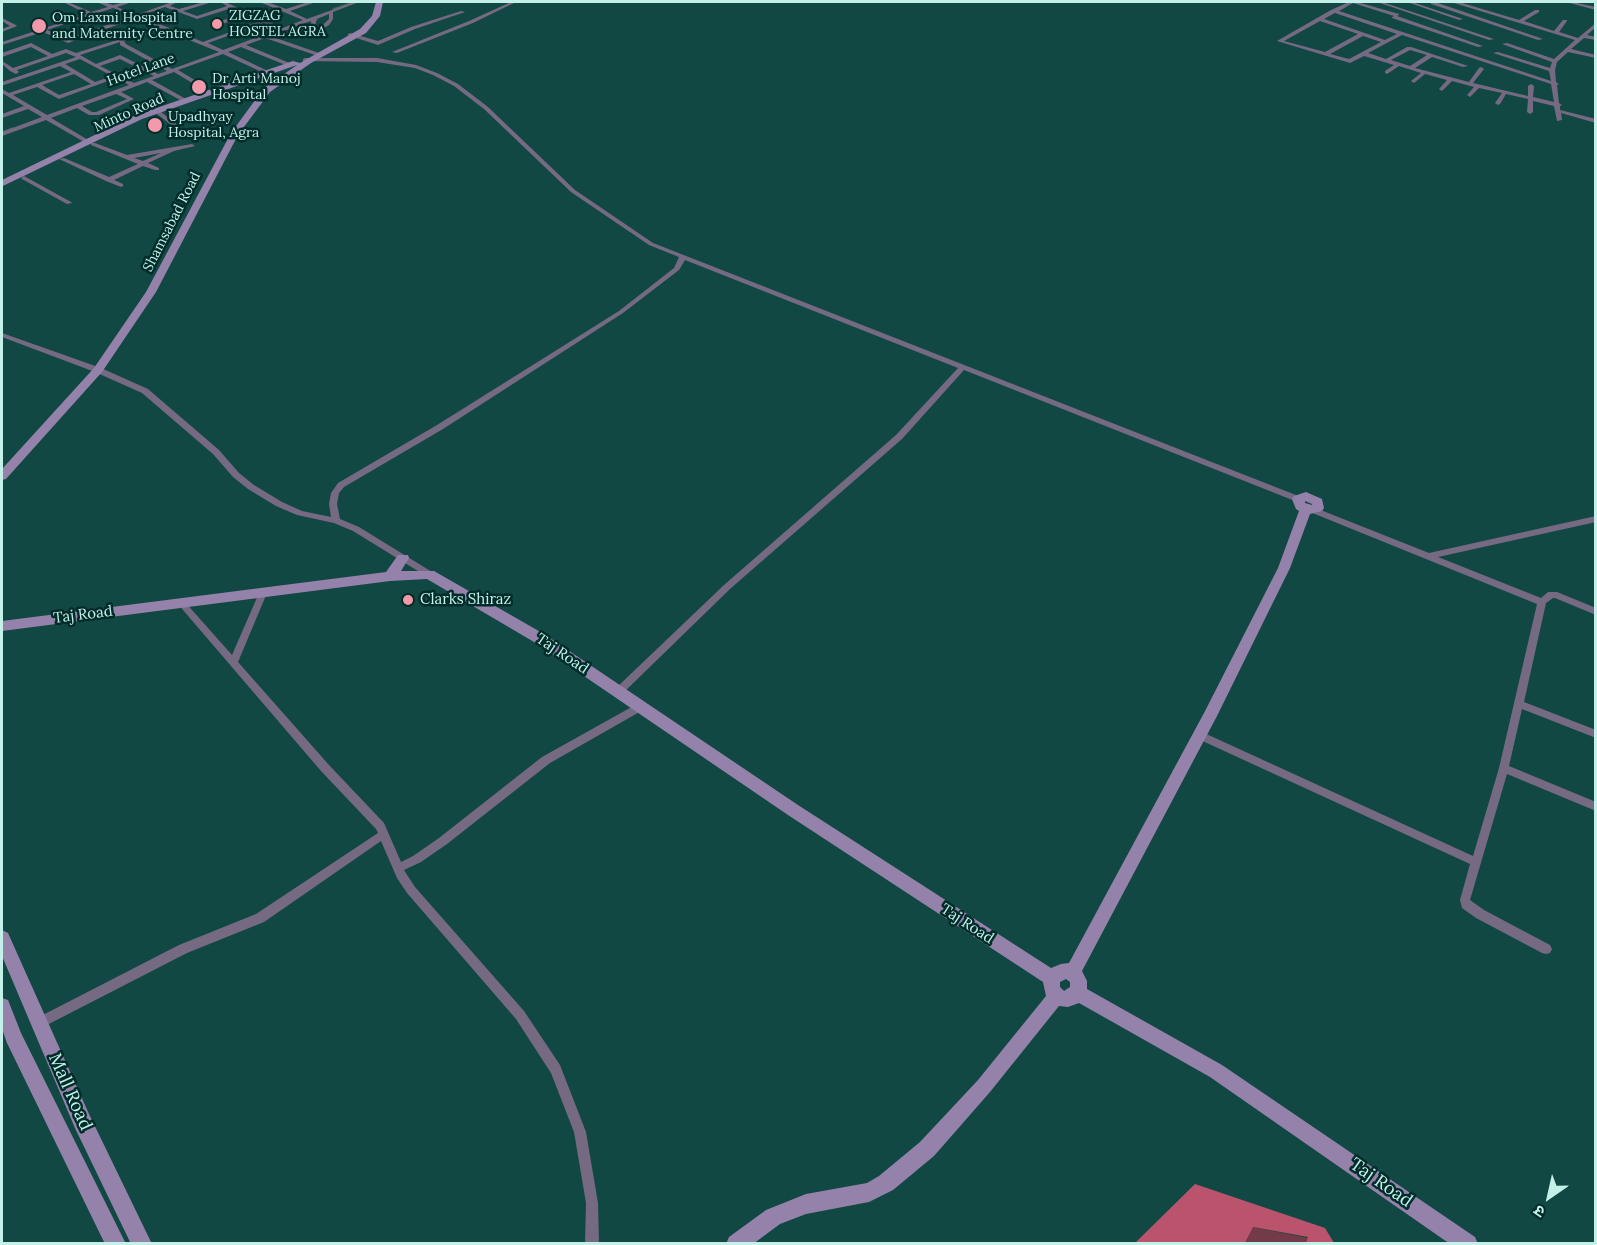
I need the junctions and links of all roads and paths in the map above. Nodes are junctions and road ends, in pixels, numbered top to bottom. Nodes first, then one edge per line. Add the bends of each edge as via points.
1 (101, 2) edge
2 (127, 2) edge
3 (175, 2) edge
4 (207, 2) edge
5 (222, 2) edge
6 (264, 2) edge
7 (306, 2) edge
8 (346, 2) edge
9 (357, 2) edge
10 (374, 2) edge
11 (378, 2) edge
12 (438, 2) edge
13 (456, 2) edge
14 (514, 2) edge
15 (1353, 2) edge
16 (1378, 2) edge
17 (1410, 2) edge
18 (1435, 2) edge
19 (1456, 2) edge
20 (1568, 2) edge
21 (65, 3) edge
22 (1580, 3) edge
23 (164, 5) junction
24 (113, 6) junction
25 (232, 6) junction
26 (1372, 7) junction
27 (1426, 7) junction
28 (1596, 9) edge
29 (1405, 10) junction
30 (178, 11) junction
31 (286, 11) junction
32 (331, 11) junction
33 (1333, 11) junction
34 (1537, 11) dead end
35 (463, 12) dead end
36 (247, 13) junction
37 (91, 14) junction
38 (135, 16) junction
39 (1395, 16) junction
40 (315, 17) junction
41 (1354, 17) junction
42 (2, 19) edge
43 (304, 19) junction
44 (1319, 19) junction
45 (264, 21) junction
46 (1521, 21) junction
47 (1565, 21) dead end
48 (1488, 22) junction
49 (217, 24) dead end
50 (1379, 26) junction
51 (162, 27) junction
52 (1594, 27) edge
53 (280, 28) junction
54 (42, 30) junction
55 (2, 31) edge
56 (76, 32) dead end
57 (1553, 32) junction
58 (1402, 33) junction
59 (293, 34) dead end
60 (1362, 34) junction
61 (352, 35) junction
62 (265, 36) junction
63 (305, 37) dead end
64 (20, 38) junction
65 (59, 38) junction
66 (1581, 38) junction
67 (1540, 39) junction
68 (1596, 39) edge
69 (1516, 41) dead end
70 (121, 42) junction
71 (1386, 42) junction
72 (1534, 43) dead end
73 (2, 44) edge
74 (204, 44) junction
75 (1505, 44) dead end
76 (32, 45) junction
77 (242, 45) junction
78 (1573, 45) junction
79 (1480, 46) junction
80 (1567, 50) junction
81 (135, 51) junction
82 (222, 51) junction
83 (395, 52) dead end
84 (1496, 53) dead end
85 (317, 54) junction
86 (1325, 54) junction
87 (1364, 54) junction
88 (1431, 55) junction
89 (1466, 55) junction
90 (1595, 55) edge
91 (2, 56) edge
92 (52, 56) junction
93 (81, 57) junction
94 (120, 57) junction
95 (1556, 59) junction
96 (306, 60) junction
97 (1386, 61) junction
98 (2, 62) edge
99 (1455, 63) junction
100 (1587, 63) dead end
101 (61, 64) junction
102 (1399, 64) junction
103 (97, 65) junction
104 (290, 65) junction
105 (1465, 66) dead end
106 (1411, 68) junction
107 (1481, 69) dead end
108 (12, 70) junction
109 (171, 70) junction
110 (1552, 70) junction
111 (75, 72) junction
112 (1387, 72) dead end
113 (1425, 72) junction
114 (156, 75) junction
115 (117, 76) junction
116 (1436, 76) junction
117 (23, 77) junction
118 (269, 77) junction
119 (1451, 79) junction
120 (148, 80) junction
121 (1414, 81) dead end
122 (196, 83) dead end
123 (2, 84) edge
124 (95, 84) junction
125 (130, 84) junction
126 (1470, 84) junction
127 (1556, 84) junction
128 (38, 85) junction
129 (1477, 86) junction
130 (1531, 86) dead end
131 (1442, 89) dead end
132 (2, 91) edge
133 (117, 92) junction
134 (1505, 92) junction
135 (8, 95) junction
136 (1470, 95) dead end
137 (59, 97) junction
138 (1530, 98) junction
139 (184, 100) junction
140 (1498, 103) dead end
141 (69, 104) junction
142 (78, 106) junction
143 (27, 107) junction
144 (1559, 108) junction
145 (1530, 112) dead end
146 (159, 113) junction
147 (2, 116) edge
148 (41, 117) junction
149 (1559, 120) dead end
150 (1596, 121) edge
151 (2, 129) edge
152 (181, 130) dead end
153 (2, 134) edge
154 (90, 143) junction
155 (192, 146) dead end
156 (172, 150) junction
157 (126, 158) junction
158 (62, 159) junction
159 (142, 164) junction
160 (157, 169) dead end
161 (24, 178) junction
162 (108, 180) junction
163 (2, 183) edge
164 (121, 185) dead end
165 (2, 188) edge
166 (69, 203) dead end
167 (682, 258) junction
168 (2, 335) edge
169 (962, 368) junction
170 (98, 370) junction
171 (2, 476) edge
172 (1306, 506) junction
173 (1596, 519) edge
174 (336, 521) junction
175 (1429, 556) junction
176 (404, 558) junction
177 (429, 573) junction
178 (390, 576) junction
179 (263, 593) junction
180 (1542, 602) junction
181 (181, 603) junction
182 (1596, 612) edge
183 (2, 626) edge
184 (233, 662) junction
185 (618, 692) junction
186 (1520, 704) junction
187 (640, 707) junction
188 (1596, 734) edge
189 (1199, 735) junction
190 (1504, 768) junction
191 (1596, 807) edge
192 (384, 834) junction
193 (1476, 862) junction
194 (398, 868) junction
195 (2, 938) edge
196 (1546, 949) dead end
197 (1072, 974) junction
198 (1054, 987) junction
199 (1077, 993) junction
200 (2, 1006) edge
201 (39, 1023) junction
202 (8, 1040) edge
203 (116, 1244) edge
204 (142, 1244) edge
205 (592, 1244) edge
206 (735, 1244) edge
207 (1468, 1244) edge

1 - 24 street
2 - 24 street
3 - 23 street
4 - 30 street
5 - 25 street
6 - 31 street
7 - 31 street
8 - 43 street
9 - 32 street, Hotel Lane
10 - 61 main road, Shamsabad Road via 365,24
11 - 61 main road, Shamsabad Road via 373,21
12 - 13 street
14 - 83 street
15 - 26 street
15 - 33 street
16 - 29 street
17 - 27 street
18 - 27 street
18 - 48 street
19 - 46 street
20 - 22 street
21 - 37 street
22 - 28 street
23 - 30 street
23 - 38 street
24 - 37 street
24 - 38 street
25 - 30 street via 197,18
25 - 36 street
26 - 39 street
26 - 41 street
27 - 48 street via 1480,25
29 - 39 street
29 - 79 street via 1491,39
31 - 43 street
32 - 40 street, Hotel Lane
32 - 63 street via 327,24
33 - 41 street
33 - 44 street
34 - 46 street
35 - 61 street via 378,43
36 - 45 street
36 - 49 street
37 - 54 street
38 - 51 street
38 - 65 street via 68,41
39 - 50 street
39 - 79 street
40 - 43 street, Hotel Lane
40 - 59 street via 313,24
41 - 50 street
42 - 55 street via 14,26
43 - 53 street, Hotel Lane
44 - 60 street
44 - 86 street via 1280,41
45 - 53 street
45 - 74 street
46 - 57 street
47 - 57 street
48 - 67 street
50 - 58 street
51 - 70 street
51 - 74 street
52 - 66 street
53 - 62 street, Hotel Lane
53 - 82 street
54 - 64 street
54 - 65 street
56 - 65 street
57 - 66 street
57 - 67 street
58 - 71 street
58 - 89 street
60 - 71 street
60 - 86 street
61 - 85 main road, Shamsabad Road
61 - 96 main road, Shamsabad Road
62 - 77 street, Hotel Lane
62 - 85 street
64 - 73 street
64 - 76 street
66 - 68 street
66 - 78 street
67 - 72 street
69 - 95 street
70 - 81 street
70 - 93 street
70 - 93 street
71 - 87 street
74 - 82 street
75 - 95 street
76 - 91 street
76 - 92 street
77 - 82 street, Hotel Lane
77 - 104 street
78 - 80 street
78 - 90 street
79 - 89 street
80 - 90 street
80 - 95 street
81 - 94 street
81 - 109 street
82 - 109 street, Hotel Lane
82 - 118 street
84 - 110 street
85 - 96 main road, Shamsabad Road
86 - 87 street via 1350,61
87 - 97 street
88 - 97 street via 1408,48
88 - 99 street
88 - 106 street
89 - 99 street
89 - 127 street
90 - 100 street
92 - 93 street via 66,51
92 - 108 street
93 - 101 street
93 - 103 street
94 - 103 street
94 - 114 street
95 - 110 street
96 - 104 main road, Minto Road
96 - 118 main road, Shamsabad Road
96 - 167 street via 396,63 435,74 456,85 573,191 651,244
97 - 102 street
98 - 108 street
99 - 105 street
99 - 116 street
101 - 111 street
101 - 117 street
102 - 106 street
102 - 112 street
103 - 115 street
104 - 118 main road, Minto Road
106 - 113 street
107 - 126 street
108 - 117 street
109 - 114 street, Hotel Lane
109 - 122 street
110 - 127 street
111 - 124 street
111 - 128 street
113 - 116 street
113 - 121 street
114 - 120 street, Hotel Lane
114 - 125 street
115 - 124 street
115 - 125 street
116 - 119 street
117 - 123 street
118 - 139 main road, Minto Road
118 - 146 main road, Minto Road
118 - 170 main road, Shamsabad Road via 150,292
119 - 126 street
119 - 131 street
120 - 125 street, Hotel Lane
120 - 139 street
124 - 137 street
125 - 133 street, Hotel Lane
125 - 141 street
126 - 129 street
127 - 144 street
128 - 135 street
128 - 137 street
129 - 134 street
129 - 136 street
130 - 138 street
132 - 135 street
133 - 142 street, Hotel Lane
133 - 142 street via 131,99 97,114
134 - 138 street
134 - 140 street
135 - 143 street
137 - 141 street
138 - 144 street
138 - 145 street
139 - 154 main road, Minto Road via 139,117
141 - 148 street
142 - 148 street, Hotel Lane
143 - 147 street
143 - 148 street
144 - 149 street
144 - 150 street
146 - 152 street
146 - 154 main road, Minto Road
148 - 151 street
148 - 153 street, Hotel Lane
148 - 154 street
154 - 157 street
154 - 158 main road, Minto Road
154 - 163 main road, Minto Road
155 - 156 street
156 - 157 street
156 - 159 street
157 - 159 street
158 - 161 main road, Minto Road
158 - 162 street
159 - 160 street
159 - 162 street
161 - 165 main road, Minto Road
161 - 166 street
162 - 164 street
167 - 169 street
167 - 174 street via 677,268 621,312 341,485 333,504
168 - 170 street
169 - 172 street
169 - 185 street via 899,437 727,587
170 - 171 main road, Shamsabad Road
170 - 174 street via 145,391 251,487 300,513
172 - 175 street
172 - 189 main road via 1284,568
173 - 175 street
174 - 176 street
175 - 180 street
176 - 177 street
176 - 178 main road
177 - 178 main road, Taj Road
177 - 185 main road, Taj Road via 539,638
178 - 179 main road, Taj Road
179 - 181 main road, Taj Road
179 - 184 street
180 - 182 street via 1554,594
180 - 186 street
181 - 183 main road, Taj Road
181 - 184 street
184 - 192 street
185 - 187 main road, Taj Road
186 - 188 street
186 - 190 street
187 - 194 street via 546,760 443,842
187 - 198 main road, Taj Road
189 - 193 street
189 - 197 main road
190 - 191 street
190 - 193 street
192 - 194 street
192 - 201 street via 260,918 183,949
193 - 196 street via 1466,904
194 - 205 street via 411,890 520,1016 556,1069 580,1132 592,1203
195 - 201 main road, Mall Road
197 - 198 main road via 1060,971
197 - 199 main road via 1079,985
198 - 199 main road via 1071,998
198 - 206 main road via 970,1102 927,1149 886,1183 868,1192 806,1204 773,1217
199 - 207 main road, Taj Road via 1216,1071
200 - 202 main road, Mall Road
201 - 204 main road, Mall Road
202 - 203 main road, Mall Road

